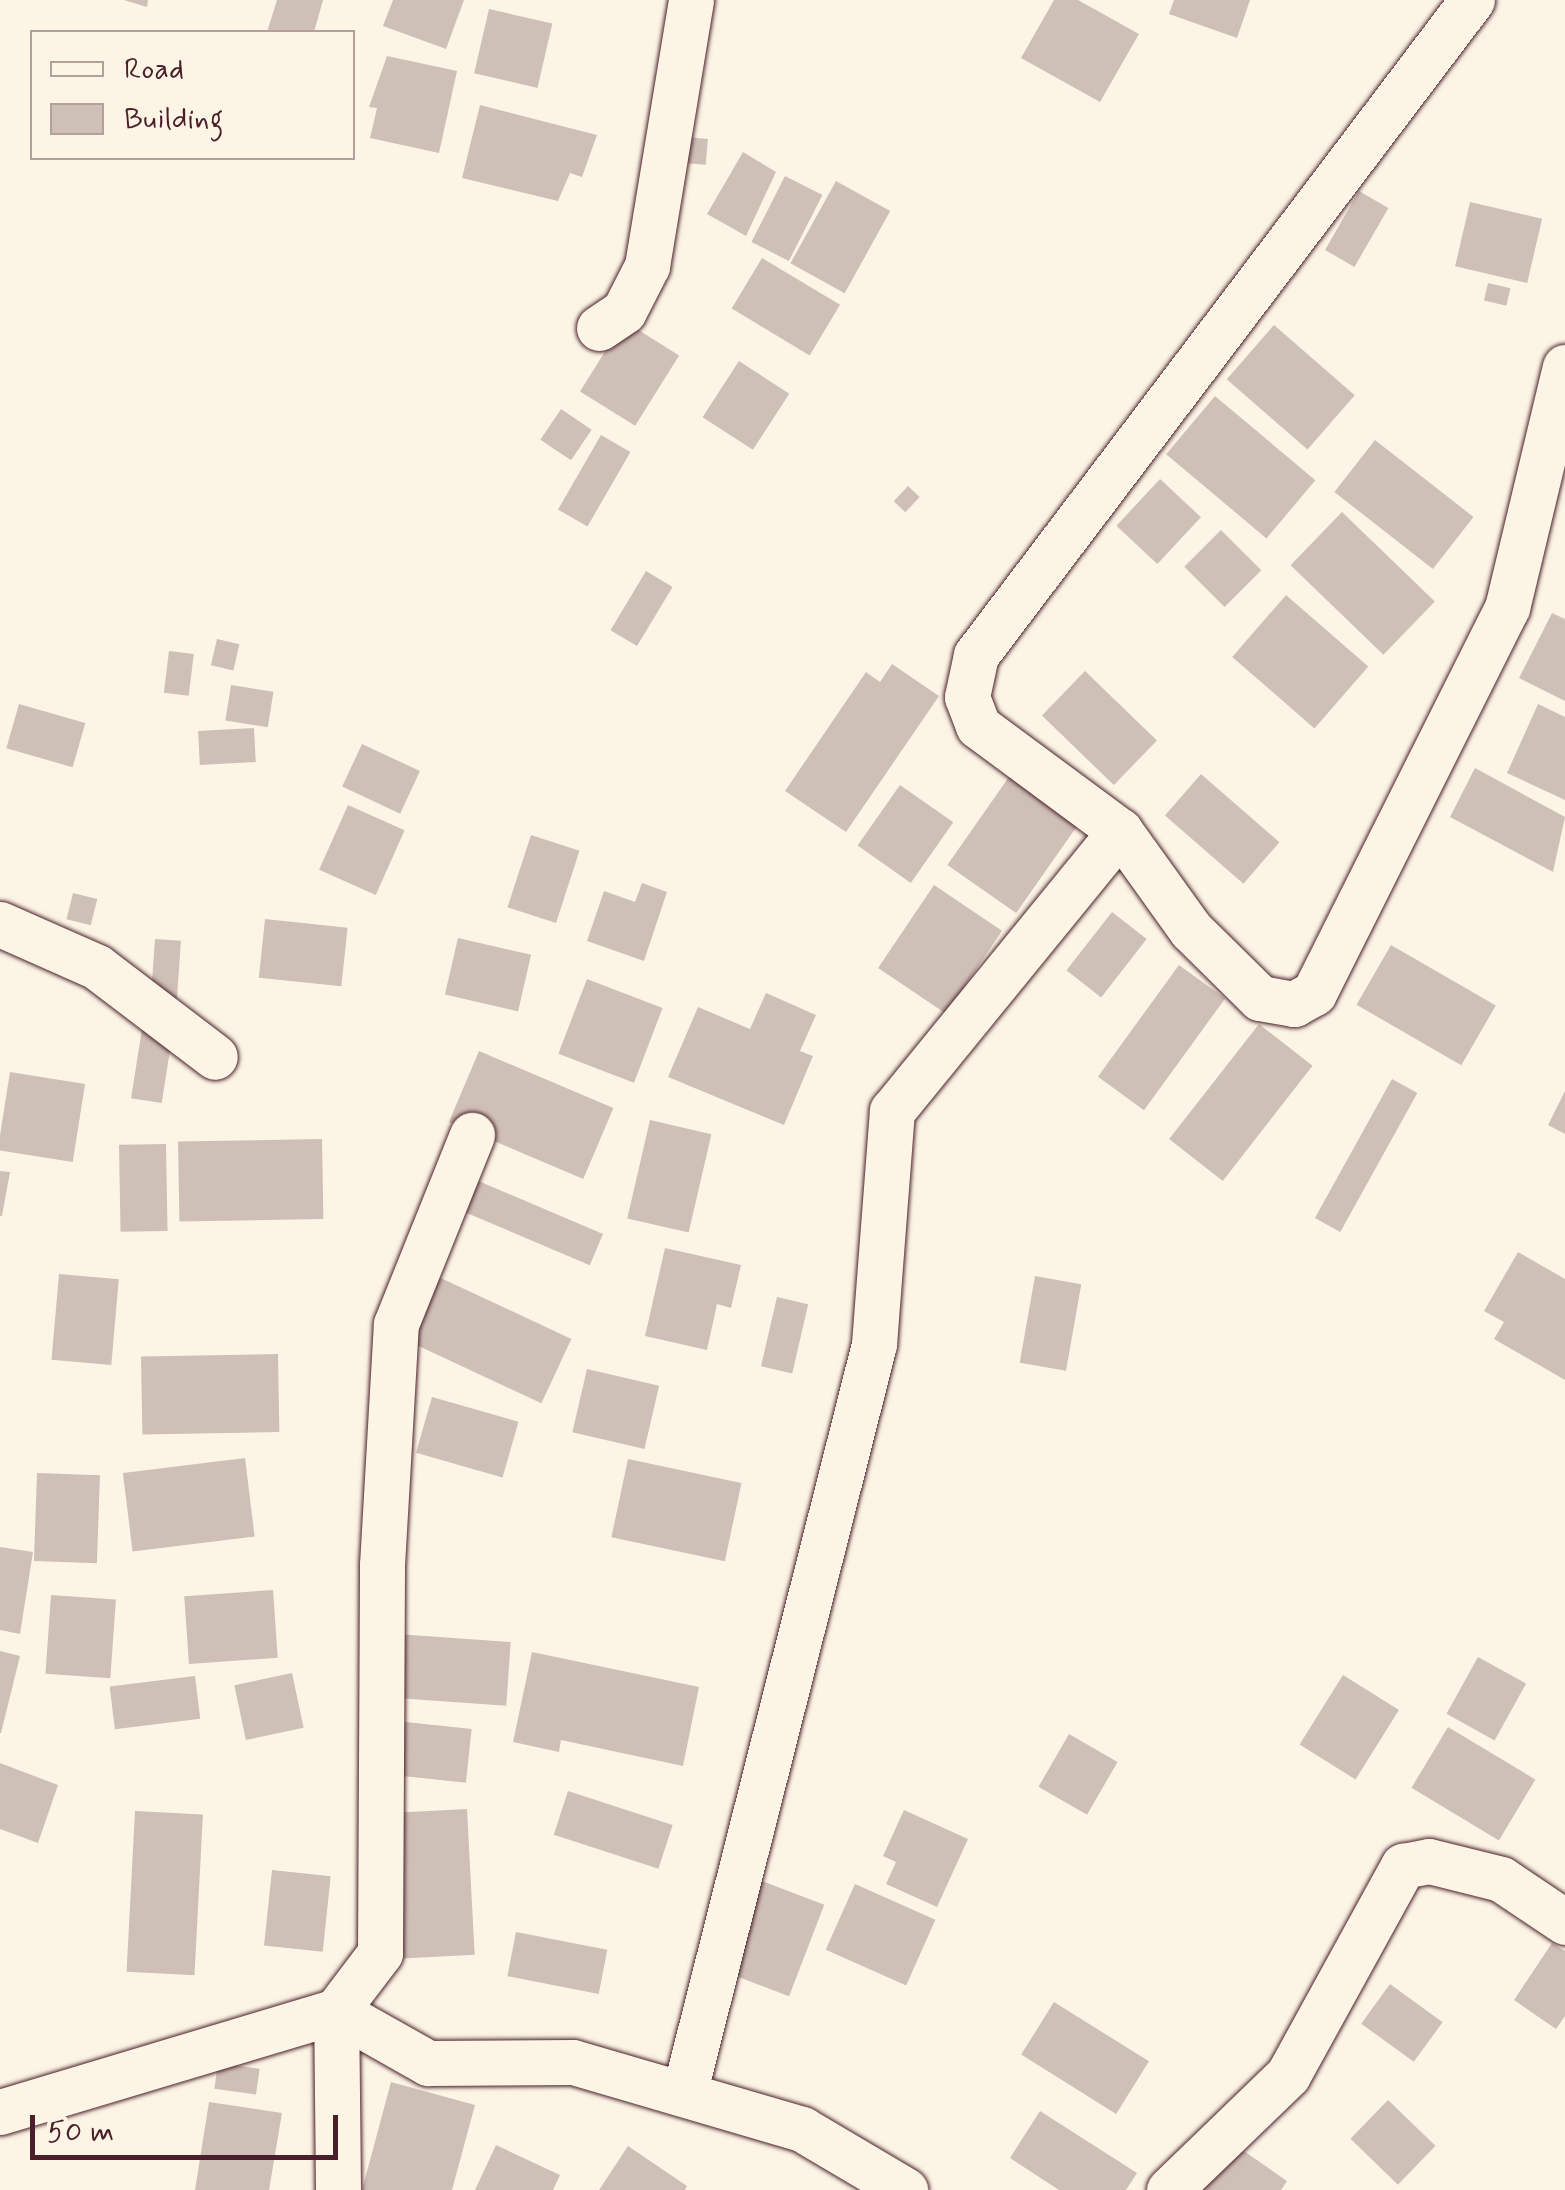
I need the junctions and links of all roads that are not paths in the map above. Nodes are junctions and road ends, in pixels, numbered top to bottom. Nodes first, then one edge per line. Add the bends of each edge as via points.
1 (691, 0) edge
2 (1472, 0) edge
3 (599, 328) dead end
4 (1565, 366) edge
5 (1120, 830) junction
6 (0, 924) edge
7 (214, 1057) dead end
8 (472, 1134) dead end
9 (1565, 1922) edge
10 (336, 2011) junction
11 (684, 2094) junction
12 (0, 2112) edge
13 (338, 2190) edge
14 (905, 2190) edge
15 (1169, 2190) edge

1 - 3 street via 647,266 624,311
2 - 5 street via 976,655 968,698 978,726
4 - 5 street via 1507,608 1314,993 1294,1004 1260,998 1191,930
5 - 11 street via 892,1111 874,1344
6 - 7 street via 97,968
8 - 10 street via 396,1324 382,1565 380,1953
9 - 15 street via 1501,1879 1429,1861 1403,1866 1288,2074
10 - 11 street via 428,2063 573,2062
10 - 12 street
10 - 13 street
11 - 14 street via 802,2129

